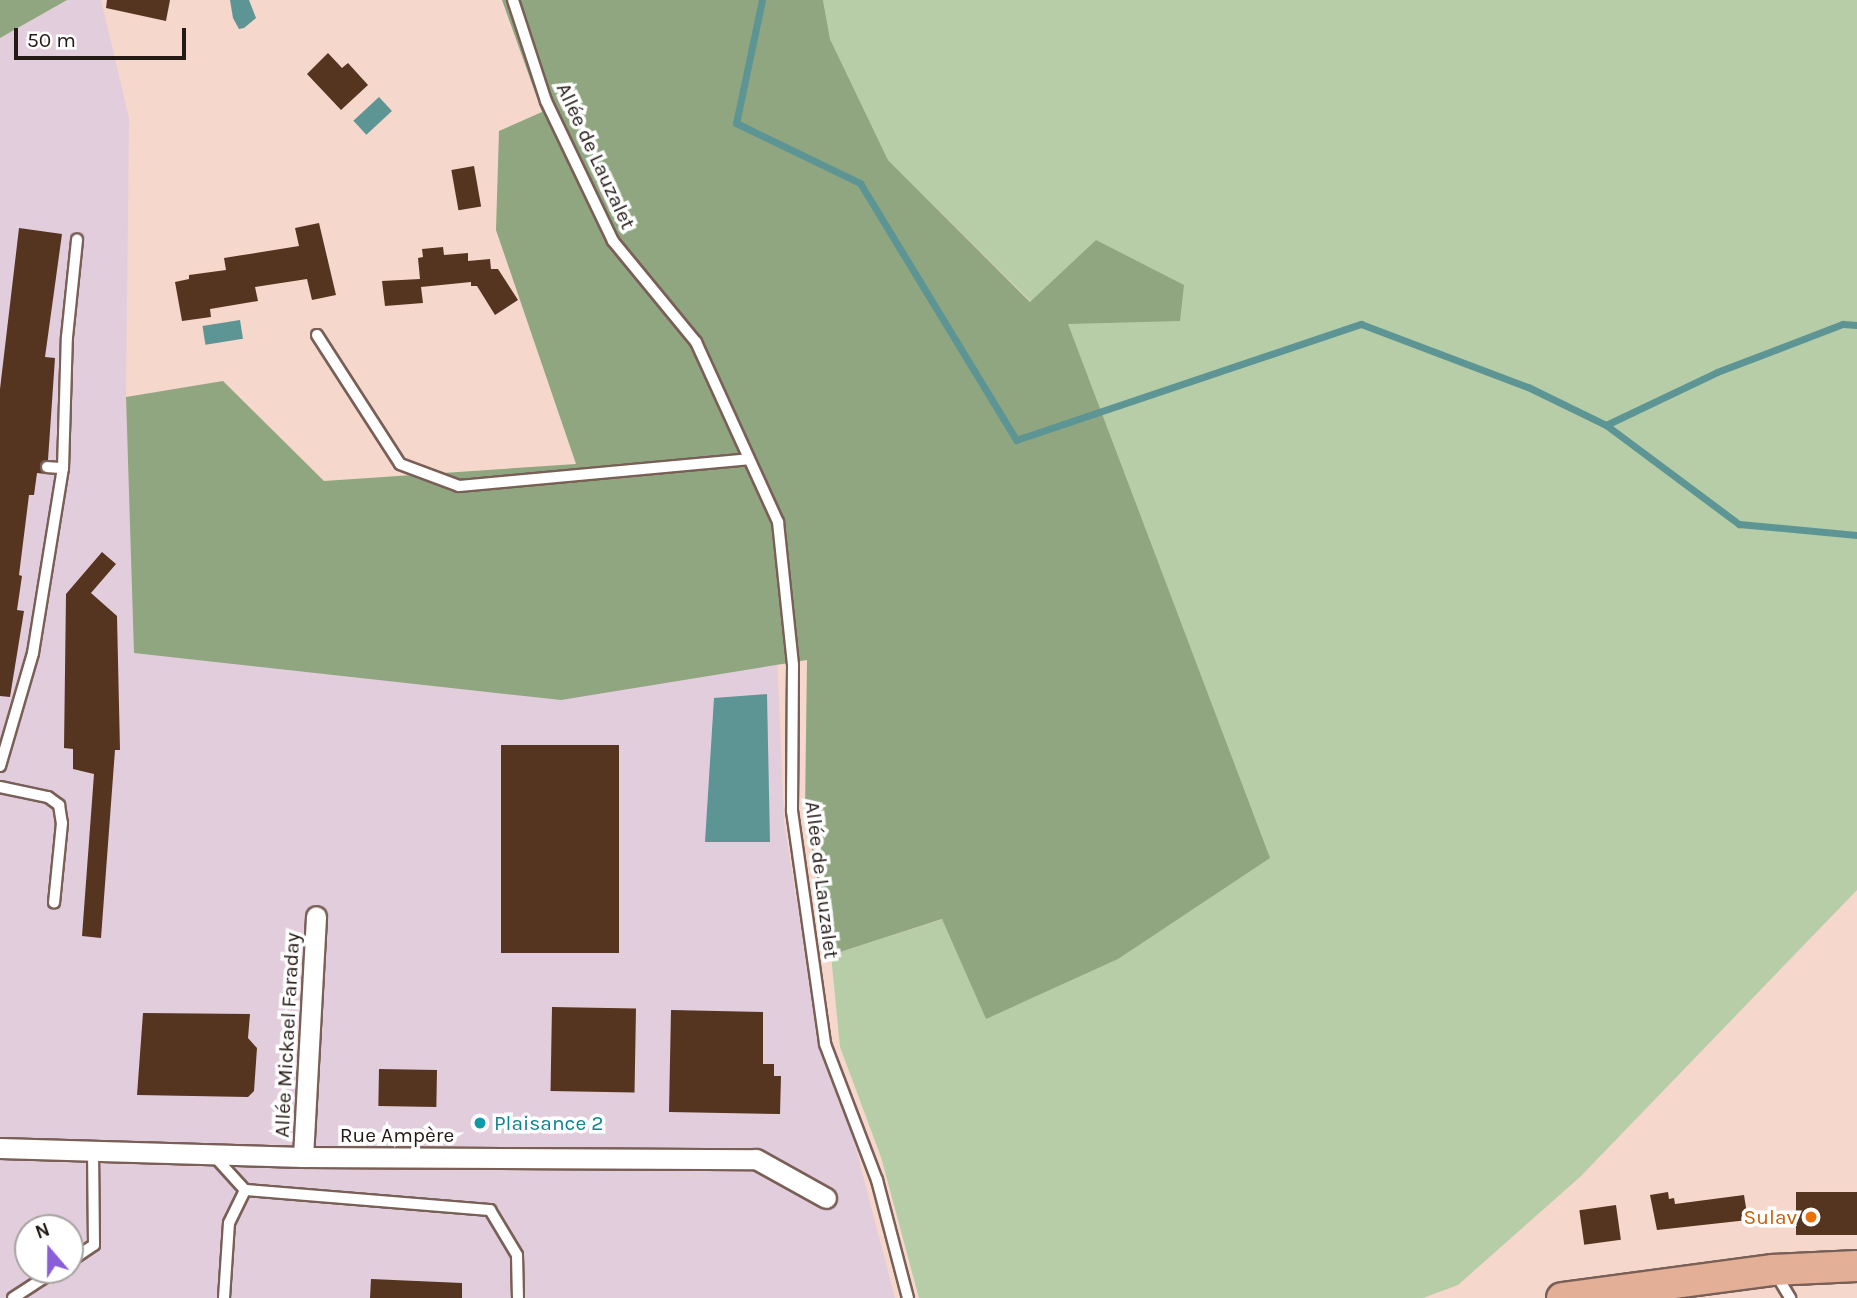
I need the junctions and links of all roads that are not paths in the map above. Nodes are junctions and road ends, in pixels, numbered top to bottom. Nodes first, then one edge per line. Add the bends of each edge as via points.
1 (513, 0) edge
2 (77, 240) dead end
3 (317, 335) dead end
4 (749, 460) junction
5 (47, 467) dead end
6 (63, 468) junction
7 (0, 765) edge
8 (0, 787) edge
9 (54, 903) dead end
10 (316, 916) dead end
11 (0, 1148) edge
12 (93, 1151) junction
13 (213, 1154) junction
14 (303, 1157) junction
15 (245, 1190) junction
16 (826, 1198) dead end
17 (84, 1252) edge
18 (1857, 1266) edge
19 (1773, 1269) junction
20 (34, 1284) edge
21 (13, 1298) edge
22 (224, 1298) edge
23 (518, 1298) edge
24 (908, 1298) edge
25 (1562, 1298) edge
26 (1790, 1298) edge

1 - 4 lane, Allée de Lauzalet via 546,101 613,241 696,342
2 - 6 lane via 67,337
3 - 4 lane via 400,464 460,486
4 - 24 lane, Allée de Lauzalet via 778,522 793,664 792,811 825,1044 877,1180
5 - 6 lane
6 - 7 lane via 33,653
8 - 9 lane via 48,797 59,805 62,823
10 - 14 street, Allée Mickael Faraday
11 - 12 street, Rue Ampère
12 - 13 street, Rue Ampère
12 - 17 lane via 94,1245
13 - 14 street, Rue Ampère
13 - 15 lane
14 - 16 street, Rue Ampère via 756,1159
15 - 22 lane via 229,1223
15 - 23 lane via 490,1210 517,1255
18 - 19 main road
19 - 25 main road
19 - 26 lane
20 - 21 lane

